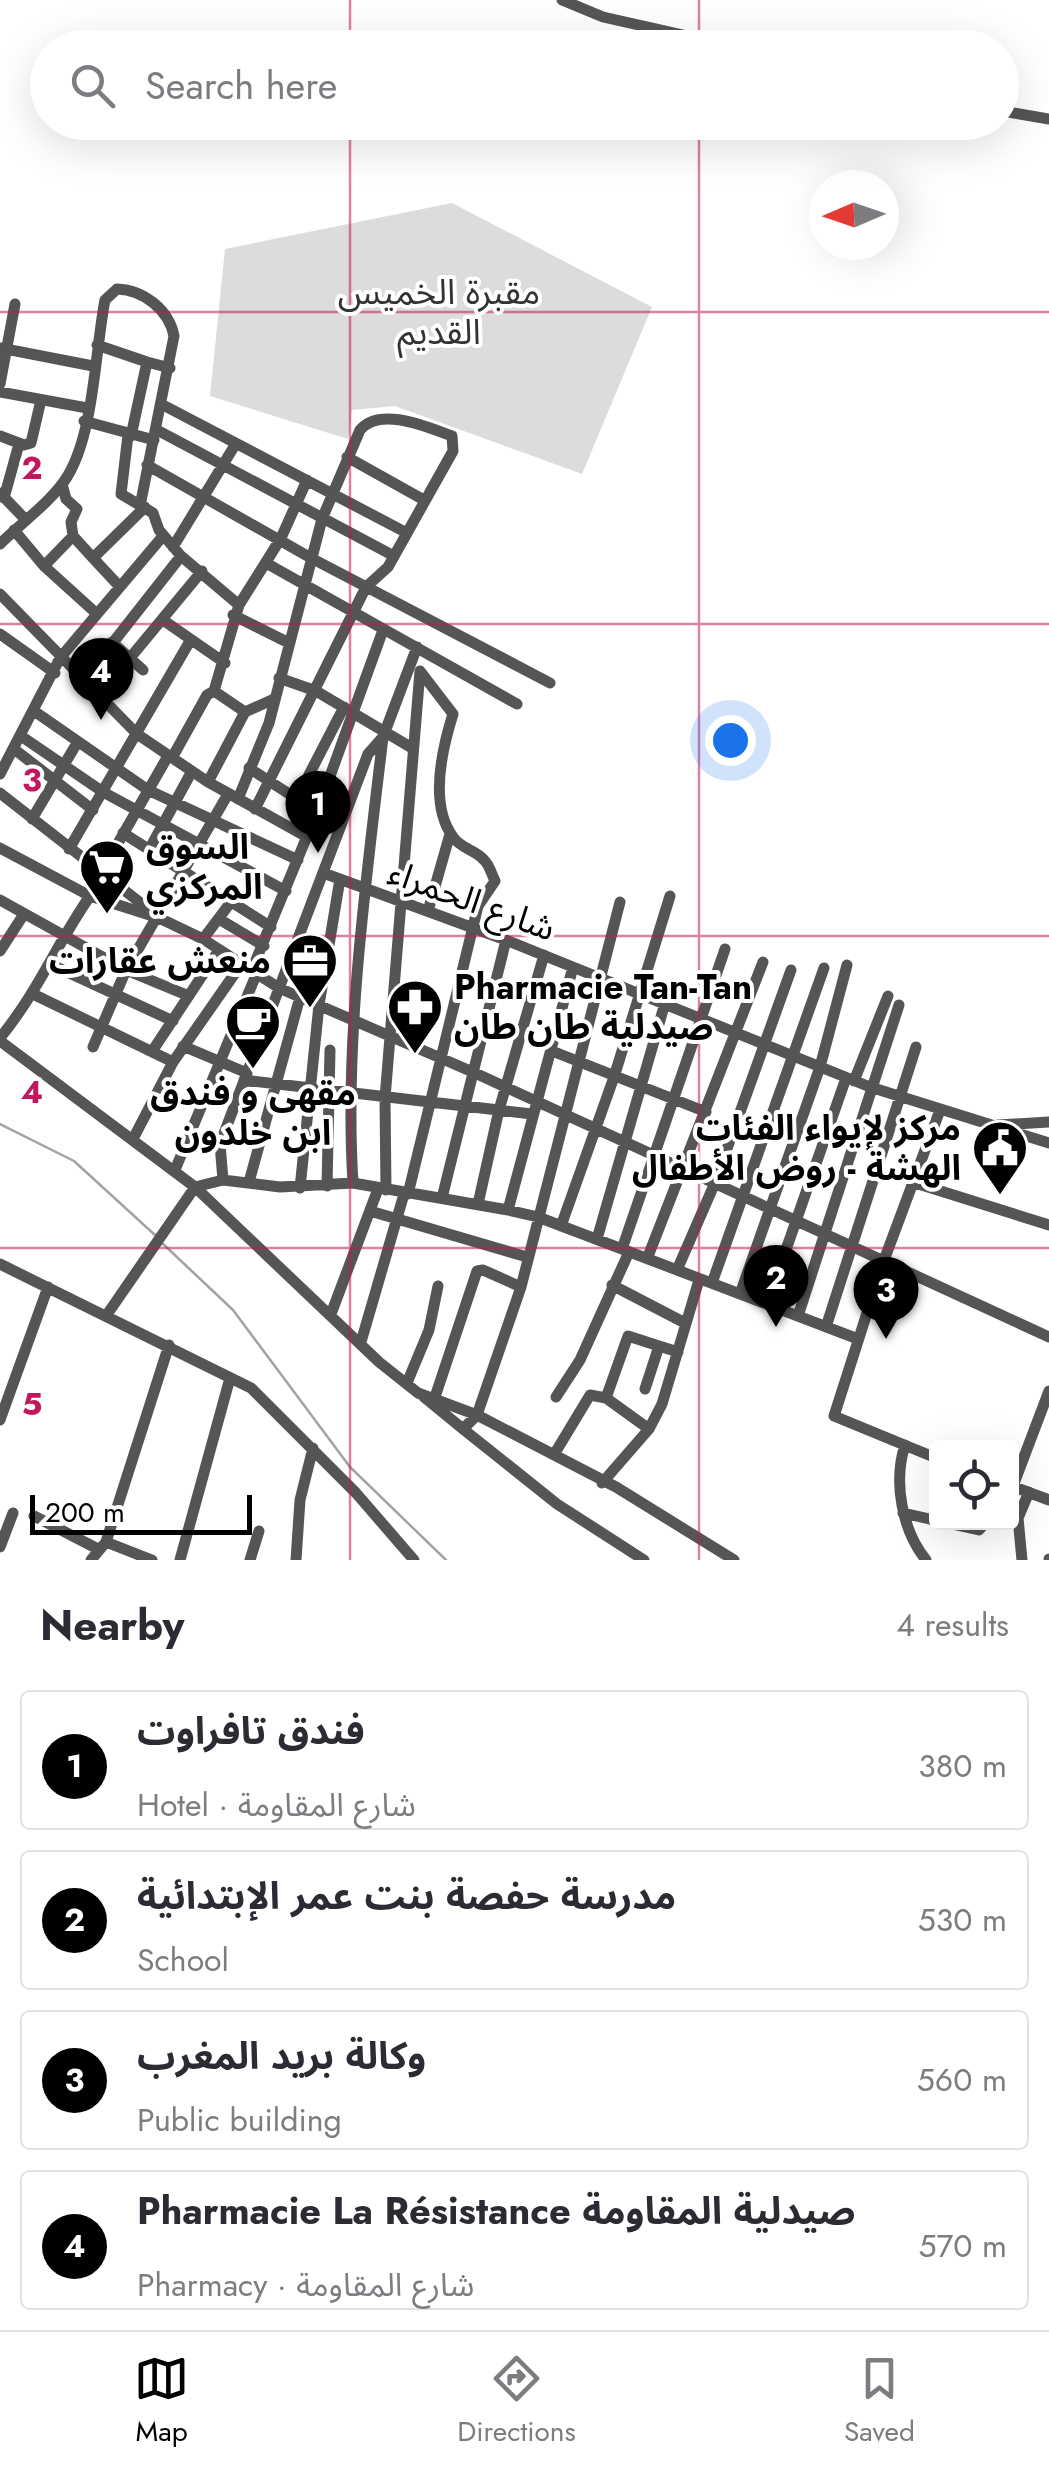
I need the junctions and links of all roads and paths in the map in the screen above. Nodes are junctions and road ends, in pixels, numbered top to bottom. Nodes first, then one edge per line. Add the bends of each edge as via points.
1 (562, 0) edge
2 (658, 30) edge
3 (1019, 114) edge
4 (1049, 119) edge
5 (15, 304) dead end
6 (97, 344) junction
7 (4, 348) edge
8 (147, 362) junction
9 (93, 366) junction
10 (170, 368) junction
11 (0, 384) edge
12 (0, 392) edge
13 (41, 400) junction
14 (163, 405) junction
15 (86, 415) junction
16 (130, 435) junction
17 (155, 435) junction
18 (0, 436) edge
19 (19, 444) junction
20 (235, 446) junction
21 (347, 457) junction
22 (147, 465) junction
23 (222, 466) junction
24 (307, 480) junction
25 (62, 484) junction
26 (332, 492) junction
27 (2, 495) edge
28 (206, 495) junction
29 (424, 500) junction
30 (143, 506) junction
31 (296, 506) junction
32 (24, 518) junction
33 (322, 519) junction
34 (14, 530) junction
35 (407, 533) junction
36 (73, 536) junction
37 (164, 536) junction
38 (281, 538) junction
39 (0, 544) edge
40 (177, 551) junction
41 (394, 556) junction
42 (92, 558) junction
43 (311, 558) junction
44 (266, 563) junction
45 (44, 566) junction
46 (202, 571) junction
47 (118, 586) junction
48 (304, 587) junction
49 (366, 588) junction
50 (0, 594) edge
51 (236, 610) junction
52 (354, 613) junction
53 (96, 614) junction
54 (162, 620) junction
55 (384, 630) junction
56 (0, 634) edge
57 (190, 640) junction
58 (112, 642) junction
59 (289, 644) junction
60 (416, 651) junction
61 (60, 658) junction
62 (130, 658) junction
63 (225, 663) junction
64 (143, 670) dead end
65 (420, 671) junction
66 (55, 674) junction
67 (279, 678) junction
68 (82, 682) junction
69 (550, 683) dead end
70 (214, 691) junction
71 (316, 691) junction
72 (274, 699) junction
73 (517, 704) dead end
74 (34, 711) junction
75 (349, 711) junction
76 (245, 712) junction
77 (137, 734) junction
78 (384, 734) junction
79 (21, 736) junction
80 (76, 743) junction
81 (412, 748) junction
82 (14, 749) junction
83 (170, 757) junction
84 (63, 766) junction
85 (249, 768) junction
86 (115, 771) junction
87 (192, 771) junction
88 (0, 774) edge
89 (270, 780) junction
90 (54, 781) junction
91 (208, 782) junction
92 (148, 790) junction
93 (103, 792) junction
94 (0, 794) edge
95 (233, 796) junction
96 (297, 798) junction
97 (175, 802) junction
98 (255, 809) junction
99 (92, 810) junction
100 (135, 810) junction
101 (317, 812) junction
102 (32, 819) junction
103 (213, 819) junction
104 (164, 823) junction
105 (123, 833) junction
106 (450, 834) junction
107 (306, 837) junction
108 (200, 844) junction
109 (0, 848) edge
110 (70, 850) junction
111 (149, 850) junction
112 (298, 860) junction
113 (102, 871) junction
114 (186, 871) junction
115 (326, 874) junction
116 (340, 879) junction
117 (366, 889) junction
118 (286, 891) junction
119 (90, 896) junction
120 (670, 896) dead end
121 (0, 900) edge
122 (232, 902) junction
123 (400, 902) junction
124 (620, 902) dead end
125 (428, 910) junction
126 (24, 914) junction
127 (159, 918) junction
128 (219, 919) junction
129 (271, 927) junction
130 (474, 928) junction
131 (62, 937) junction
132 (203, 939) junction
133 (506, 940) junction
134 (264, 946) junction
135 (725, 949) dead end
136 (220, 950) junction
137 (0, 951) edge
138 (544, 955) junction
139 (763, 962) dead end
140 (52, 965) junction
141 (848, 966) dead end
142 (573, 967) junction
143 (824, 968) dead end
144 (126, 970) junction
145 (791, 970) dead end
146 (249, 971) junction
147 (602, 979) junction
148 (279, 988) junction
149 (116, 994) junction
150 (640, 994) junction
151 (34, 995) junction
152 (189, 996) junction
153 (888, 996) dead end
154 (300, 998) junction
155 (665, 1003) junction
156 (319, 1005) junction
157 (900, 1005) dead end
158 (701, 1019) junction
159 (173, 1021) junction
160 (356, 1022) junction
161 (102, 1025) junction
162 (735, 1032) junction
163 (390, 1036) junction
164 (0, 1040) edge
165 (764, 1043) junction
166 (183, 1046) junction
167 (916, 1047) dead end
168 (93, 1048) dead end
169 (153, 1050) junction
170 (330, 1050) dead end
171 (552, 1050) junction
172 (791, 1054) junction
173 (441, 1059) junction
174 (173, 1062) junction
175 (223, 1062) junction
176 (579, 1062) junction
177 (820, 1068) junction
178 (475, 1072) junction
179 (246, 1077) junction
180 (614, 1077) junction
181 (850, 1079) junction
182 (277, 1086) junction
183 (507, 1088) junction
184 (870, 1088) junction
185 (640, 1090) junction
186 (311, 1091) junction
187 (330, 1093) junction
188 (353, 1095) junction
189 (899, 1097) junction
190 (386, 1098) junction
191 (672, 1100) junction
192 (431, 1103) junction
193 (465, 1106) junction
194 (534, 1108) junction
195 (499, 1110) junction
196 (940, 1110) junction
197 (706, 1112) junction
198 (566, 1115) junction
199 (1049, 1122) edge
200 (994, 1126) junction
201 (596, 1130) junction
202 (133, 1139) junction
203 (626, 1144) junction
204 (1049, 1144) edge
205 (656, 1156) junction
206 (685, 1169) junction
207 (174, 1170) junction
208 (223, 1180) junction
209 (249, 1182) junction
210 (912, 1182) junction
211 (353, 1184) junction
212 (714, 1185) junction
213 (327, 1186) junction
214 (195, 1187) junction
215 (300, 1188) junction
216 (382, 1190) junction
217 (406, 1194) junction
218 (741, 1197) junction
219 (442, 1198) junction
220 (478, 1204) junction
221 (370, 1210) junction
222 (508, 1210) junction
223 (769, 1210) junction
224 (538, 1217) junction
225 (398, 1219) junction
226 (798, 1223) junction
227 (1049, 1225) edge
228 (561, 1226) junction
229 (826, 1236) junction
230 (597, 1240) junction
231 (852, 1246) junction
232 (626, 1250) junction
233 (527, 1257) junction
234 (648, 1258) junction
235 (883, 1263) junction
236 (0, 1264) edge
237 (678, 1270) junction
238 (705, 1281) junction
239 (612, 1284) junction
240 (438, 1286) dead end
241 (48, 1287) junction
242 (521, 1287) junction
243 (740, 1294) junction
244 (766, 1304) junction
245 (331, 1314) junction
246 (106, 1316) junction
247 (798, 1316) junction
248 (685, 1324) junction
249 (826, 1326) junction
250 (1048, 1334) edge
251 (858, 1339) junction
252 (361, 1342) junction
253 (169, 1345) junction
254 (659, 1346) junction
255 (678, 1352) junction
256 (230, 1378) junction
257 (406, 1383) junction
258 (645, 1389) dead end
259 (1049, 1391) edge
260 (418, 1393) junction
261 (556, 1396) dead end
262 (435, 1397) junction
263 (606, 1398) junction
264 (1046, 1408) edge
265 (477, 1415) junction
266 (0, 1420) edge
267 (463, 1429) junction
268 (650, 1429) junction
269 (905, 1445) junction
270 (313, 1448) junction
271 (556, 1453) junction
272 (929, 1455) edge
273 (1019, 1470) edge
274 (602, 1483) junction
275 (1019, 1489) edge
276 (1028, 1492) junction
277 (1049, 1500) edge
278 (13, 1512) dead end
279 (903, 1513) junction
280 (34, 1516) dead end
281 (929, 1520) edge
282 (258, 1531) dead end
283 (0, 1547) edge
284 (98, 1550) edge
285 (138, 1557) edge
286 (254, 1559) edge
287 (923, 1559) edge
288 (152, 1560) edge
289 (180, 1560) edge
290 (296, 1560) edge
291 (414, 1560) edge
292 (644, 1560) edge
293 (734, 1560) edge
294 (1022, 1560) edge

1 - 2 street
3 - 4 street
5 - 7 street
6 - 8 street
6 - 9 street
6 - 10 street via 105,300 129,290 170,320
7 - 9 street
7 - 11 street
8 - 10 street
8 - 16 street
9 - 15 street
10 - 14 street
12 - 13 street
13 - 15 street
13 - 19 street via 34,441
14 - 17 street
14 - 20 street
15 - 16 street
15 - 25 street
16 - 17 street
16 - 30 street via 118,490
17 - 22 street
17 - 23 street
18 - 19 street
19 - 27 street
20 - 23 street
20 - 24 street
21 - 26 street
21 - 29 street
21 - 29 street via 372,420 452,436 454,451
22 - 28 street
22 - 30 street
23 - 28 street
23 - 31 street
24 - 26 street
24 - 31 street
25 - 32 street
25 - 36 street via 77,509
26 - 33 street
26 - 35 street
27 - 32 street
28 - 38 street
28 - 40 street
29 - 35 street
30 - 37 street via 158,518
30 - 42 street
31 - 33 street
31 - 38 street
32 - 34 street
33 - 41 street
33 - 43 street
34 - 39 street
34 - 45 street
35 - 41 street
36 - 42 street
36 - 45 street
37 - 40 street
37 - 47 street
38 - 43 street
38 - 44 street
40 - 46 street
40 - 58 street
41 - 49 street
42 - 47 street
43 - 48 street
43 - 49 street
44 - 48 street
44 - 51 street
45 - 53 street
46 - 51 street
46 - 54 street
47 - 53 street
48 - 52 street
48 - 59 street
49 - 52 street
49 - 69 street
50 - 61 street
51 - 59 street
51 - 63 street
52 - 55 street
52 - 71 street
53 - 61 street
54 - 57 street
54 - 62 street
55 - 60 street
55 - 75 street
56 - 66 street
57 - 63 street
57 - 77 street
58 - 62 street
58 - 68 street
59 - 67 street
60 - 65 street
60 - 73 street
60 - 78 street
61 - 66 street
61 - 68 street
62 - 64 street
63 - 70 street
65 - 81 street
65 - 106 street via 453,714 440,788
66 - 74 street
67 - 71 street
67 - 72 street
68 - 77 street
70 - 76 street
70 - 83 street
71 - 75 street
71 - 89 street
72 - 76 street
72 - 85 street
74 - 79 street
74 - 80 street
75 - 78 street
75 - 96 street
75 - 101 street
76 - 91 street
77 - 83 street
77 - 86 street
78 - 81 street
78 - 115 street via 368,754
78 - 117 street
79 - 82 street
79 - 84 street
80 - 84 street
80 - 86 street
81 - 123 street
82 - 88 street
82 - 90 street
83 - 87 street
83 - 92 street
84 - 90 street
84 - 93 street
85 - 89 street
85 - 95 street
86 - 92 street
86 - 93 street
87 - 91 street
87 - 97 street
89 - 96 street
89 - 98 street
90 - 99 street
90 - 102 street
91 - 95 street
92 - 97 street
92 - 100 street
93 - 99 street
93 - 100 street
94 - 102 street
95 - 98 street
95 - 103 street
96 - 101 street
97 - 103 street
97 - 104 street
98 - 107 street
99 - 110 street
100 - 104 street
100 - 105 street
101 - 107 street
102 - 110 street
103 - 108 street
103 - 112 street
104 - 108 street
104 - 111 street
105 - 111 street
105 - 113 street
106 - 125 street
106 - 130 street via 483,858 496,881 478,906
107 - 112 street
108 - 114 street
108 - 118 street
109 - 119 street
110 - 113 street
111 - 114 street
112 - 118 street
113 - 127 street
114 - 122 street
114 - 127 street
115 - 116 street, شارع الحمراء
115 - 148 street
116 - 117 street, شارع الحمراء
116 - 156 street
117 - 123 street, شارع الحمراء
117 - 160 street
118 - 129 street
119 - 127 street
119 - 131 street
120 - 150 street
121 - 126 street
122 - 128 street
122 - 129 street
123 - 125 street, شارع الحمراء
123 - 163 street
124 - 147 street
125 - 130 street, شارع الحمراء
126 - 131 street
126 - 137 street
127 - 132 street
127 - 144 street
128 - 132 street
128 - 134 street
129 - 134 street
130 - 133 street, شارع الحمراء
130 - 173 street
131 - 140 street
131 - 144 street
132 - 136 street
133 - 138 street, شارع الحمراء
133 - 178 street
134 - 146 street
135 - 158 street
136 - 146 street
136 - 152 street
138 - 142 street, شارع الحمراء
138 - 183 street
139 - 162 street
140 - 149 street
140 - 151 street
141 - 177 street
142 - 147 street, شارع الحمراء
142 - 171 street
143 - 172 street
144 - 149 street
144 - 152 street
145 - 165 street
146 - 148 street
146 - 166 street
146 - 175 street
147 - 150 street, شارع الحمراء
147 - 176 street
148 - 154 street
148 - 179 street
149 - 159 street
149 - 161 street
150 - 155 street, شارع الحمراء
150 - 180 street
151 - 161 street
151 - 164 street
152 - 159 street
153 - 181 street
154 - 156 street
154 - 182 street
155 - 158 street, شارع الحمراء
155 - 185 street
156 - 160 street
156 - 186 street
157 - 184 street
158 - 162 street, شارع الحمراء
158 - 191 street
159 - 169 street
160 - 163 street
160 - 188 street
161 - 168 street
161 - 169 street
162 - 165 street, شارع الحمراء
162 - 197 street
163 - 173 street
163 - 190 street
164 - 202 street
165 - 172 street, شارع الحمراء
165 - 212 street
166 - 174 street
166 - 175 street
167 - 189 street
169 - 174 street
170 - 187 street
171 - 176 street
171 - 194 street
172 - 177 street, شارع الحمراء
172 - 218 street
173 - 178 street
173 - 192 street
174 - 202 street
175 - 179 street
175 - 207 street
176 - 180 street
176 - 198 street
177 - 181 street, شارع الحمراء
177 - 223 street
178 - 183 street
178 - 193 street
179 - 182 street
179 - 208 street via 220,1144
180 - 185 street
180 - 201 street
181 - 184 street, شارع الحمراء
181 - 226 street
182 - 186 street
182 - 209 street
183 - 194 street
183 - 195 street
184 - 189 street, شارع الحمراء
184 - 229 street
185 - 191 street
185 - 203 street
186 - 187 street
186 - 215 street
187 - 188 street
187 - 213 street
188 - 190 street
188 - 211 street
189 - 196 street, شارع الحمراء
189 - 231 street
190 - 192 street
190 - 216 street
191 - 197 street
191 - 205 street
192 - 193 street
192 - 217 street
193 - 195 street
193 - 219 street
194 - 195 street
194 - 198 street
194 - 222 street
195 - 220 street
196 - 200 street, شارع الحمراء
196 - 210 street
197 - 206 street
198 - 201 street
198 - 224 street
199 - 200 street
200 - 204 street, شارع الحمراء
201 - 203 street
201 - 228 street
202 - 207 street
203 - 205 street
203 - 230 street
205 - 206 street
205 - 232 street
206 - 212 street
206 - 234 street
207 - 214 street
208 - 209 street
208 - 214 street
209 - 215 street
210 - 227 street
210 - 235 street
211 - 213 street
211 - 216 street
212 - 218 street
212 - 237 street
213 - 215 street
214 - 245 street
214 - 246 street
216 - 217 street
216 - 221 street
217 - 219 street
217 - 225 street
218 - 223 street
218 - 238 street
219 - 220 street
220 - 222 street
221 - 225 street
221 - 245 street
222 - 224 street
223 - 226 street
223 - 243 street
224 - 228 street
224 - 233 street
225 - 233 street
225 - 252 street
226 - 229 street
226 - 244 street
228 - 230 street
229 - 231 street
229 - 247 street
230 - 232 street
231 - 235 street
231 - 249 street
232 - 234 street
232 - 239 street
233 - 242 street
234 - 237 street
235 - 250 street
235 - 251 street
236 - 241 street
237 - 238 street
238 - 243 street
238 - 248 street
239 - 248 street
239 - 261 street via 580,1360
240 - 257 street via 429,1330
241 - 246 street
241 - 266 street
242 - 262 street via 476,1272
242 - 265 street
243 - 244 street
244 - 247 street
245 - 252 street
246 - 253 street
247 - 249 street
248 - 255 street
249 - 251 street
251 - 269 street via 834,1417
252 - 257 street
253 - 256 street
253 - 284 street
254 - 255 street
254 - 258 street
254 - 263 street via 628,1336
255 - 268 street
256 - 270 street via 251,1388
256 - 289 street
257 - 260 street
259 - 264 street
260 - 262 street
260 - 267 street
262 - 265 street
263 - 268 street
263 - 271 street via 592,1393
264 - 273 street
265 - 267 street
265 - 271 street
267 - 292 street via 557,1504
268 - 274 street
269 - 272 street
269 - 279 street
270 - 290 street via 300,1500
270 - 291 street
271 - 274 street
274 - 293 street
275 - 276 street
276 - 277 street
276 - 294 street via 1018,1518
278 - 283 street
279 - 281 street
279 - 287 street
280 - 284 street
282 - 286 street
284 - 285 street
285 - 288 street

